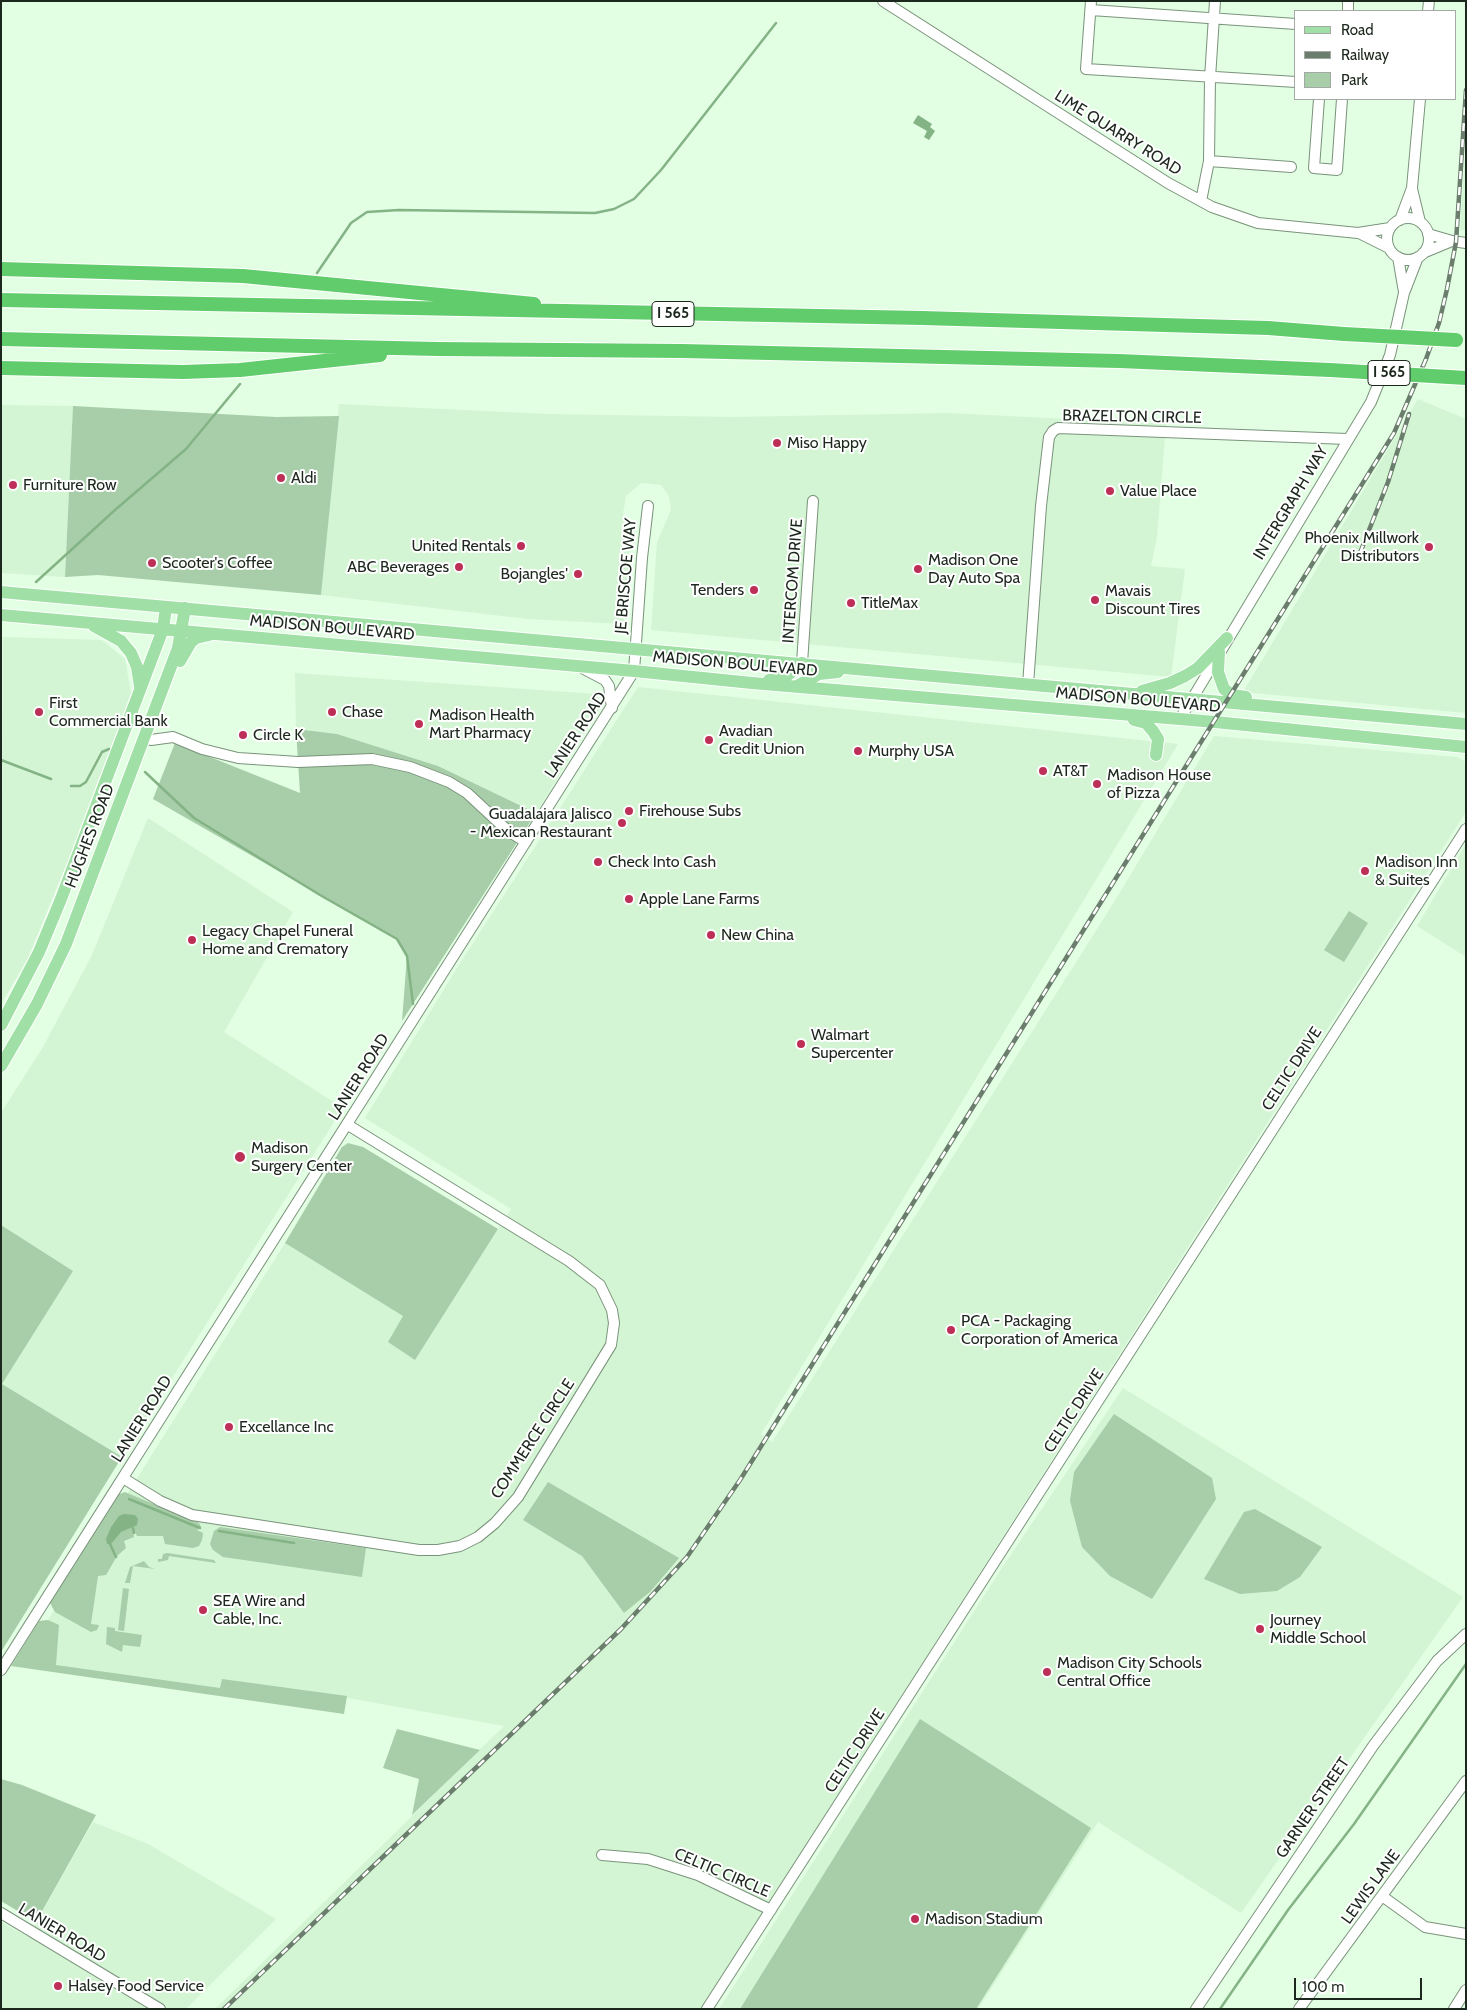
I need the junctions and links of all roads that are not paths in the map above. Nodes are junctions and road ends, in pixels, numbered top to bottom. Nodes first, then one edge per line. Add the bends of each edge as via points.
1 (884, 1) edge
2 (1215, 1) edge
3 (1091, 5) edge
4 (1214, 18) junction
5 (1294, 24) edge
6 (1210, 78) junction
7 (1294, 82) edge
8 (1318, 100) edge
9 (1342, 100) edge
10 (1420, 100) edge
11 (1209, 161) junction
12 (1291, 167) dead end
13 (1412, 188) junction
14 (1201, 201) junction
15 (1400, 220) junction
16 (1420, 222) junction
17 (1390, 228) junction
18 (1358, 233) junction
19 (1428, 234) junction
20 (1452, 241) junction
21 (1466, 242) edge
22 (1389, 248) junction
23 (1420, 255) junction
24 (1398, 257) junction
25 (1, 269) edge
26 (1404, 293) junction
27 (1, 300) edge
28 (597, 312) junction
29 (1, 339) edge
30 (1461, 340) edge
31 (438, 349) junction
32 (1, 368) edge
33 (1466, 378) edge
34 (1347, 439) junction
35 (814, 501) dead end
36 (648, 506) dead end
37 (1, 592) edge
38 (166, 607) junction
39 (185, 608) junction
40 (1, 615) edge
41 (88, 623) junction
42 (163, 629) junction
43 (430, 630) junction
44 (182, 631) junction
45 (223, 634) junction
46 (1228, 638) junction
47 (635, 649) junction
48 (1219, 652) junction
49 (428, 653) junction
50 (802, 663) junction
51 (577, 666) junction
52 (860, 670) junction
53 (634, 671) junction
54 (752, 684) junction
55 (1028, 684) junction
56 (140, 686) junction
57 (797, 686) junction
58 (1132, 694) junction
59 (1191, 699) junction
60 (612, 708) junction
61 (1065, 710) junction
62 (1304, 710) junction
63 (1180, 719) junction
64 (1466, 724) edge
65 (151, 740) junction
66 (1466, 747) edge
67 (1156, 755) dead end
68 (119, 806) junction
69 (1466, 829) edge
70 (526, 842) junction
71 (1, 1025) edge
72 (1, 1066) edge
73 (348, 1125) junction
74 (123, 1478) junction
75 (1466, 1634) edge
76 (1, 1670) edge
77 (1466, 1782) edge
78 (602, 1855) dead end
79 (1382, 1896) junction
80 (771, 1910) junction
81 (1, 1913) edge
82 (1466, 1934) edge
83 (1466, 1990) edge
84 (160, 2009) edge
85 (707, 2009) edge
86 (1196, 2009) edge
87 (1299, 2009) edge
88 (1454, 2009) edge

1 - 14 street, LIME QUARRY ROAD
2 - 4 street
3 - 4 street
3 - 6 street via 1086,69
4 - 5 street
4 - 6 street
6 - 7 street
6 - 11 street
8 - 9 street via 1314,168 1337,170
10 - 13 street
11 - 12 street
11 - 14 street
13 - 15 street
13 - 16 street
14 - 18 street, LIME QUARRY ROAD via 1258,223
15 - 16 street
15 - 17 street
16 - 19 street
17 - 18 street, LIME QUARRY ROAD
17 - 22 street via 1387,234
18 - 22 street, LIME QUARRY ROAD
19 - 20 street
19 - 23 street
20 - 21 street
20 - 23 street
22 - 24 street
23 - 24 street via 1404,260
23 - 26 street, INTERGRAPH WAY
24 - 26 street, INTERGRAPH WAY
25 - 28 highway via 243,276 512,300
26 - 34 street, INTERGRAPH WAY via 1390,355 1371,402
27 - 28 highway, I 565
28 - 30 highway, I 565, bridge via 1238,327
29 - 31 highway, I 565
31 - 32 highway via 240,370
31 - 33 highway, I 565, bridge via 1090,360
34 - 46 street, INTERGRAPH WAY
34 - 55 street, BRAZELTON CIRCLE via 1058,428 1053,431 1049,437 1041,506
35 - 50 street, INTERCOM DRIVE
36 - 47 street, JE BRISCOE WAY
37 - 38 main road, MADISON BOULEVARD
38 - 39 main road, MADISON BOULEVARD
38 - 42 main road, HUGHES ROAD
39 - 43 main road, MADISON BOULEVARD
39 - 44 main road, HUGHES ROAD
40 - 41 main road, MADISON BOULEVARD
41 - 42 main road, MADISON BOULEVARD
41 - 56 main road via 121,641 131,653
42 - 44 main road, MADISON BOULEVARD
42 - 56 main road, HUGHES ROAD
43 - 47 main road, MADISON BOULEVARD
43 - 49 main road
44 - 45 main road, MADISON BOULEVARD
44 - 68 main road, HUGHES ROAD
45 - 49 main road, MADISON BOULEVARD
45 - 65 main road via 196,638 187,646
46 - 48 street, INTERGRAPH WAY
46 - 58 main road via 1198,668 1185,676
47 - 50 main road, MADISON BOULEVARD
47 - 53 street, LANIER ROAD
48 - 59 street, INTERGRAPH WAY
48 - 62 main road via 1218,672 1224,689 1232,695 1269,700
49 - 51 main road, MADISON BOULEVARD
50 - 52 main road, MADISON BOULEVARD
50 - 54 main road via 788,675
51 - 53 main road, MADISON BOULEVARD
51 - 60 street via 605,680 610,686
52 - 55 main road, MADISON BOULEVARD
52 - 57 main road via 819,674
53 - 54 main road, MADISON BOULEVARD
53 - 60 street, LANIER ROAD
54 - 57 main road, MADISON BOULEVARD
55 - 58 main road, MADISON BOULEVARD
56 - 71 main road, HUGHES ROAD via 61,899 39,952
57 - 61 main road, MADISON BOULEVARD
58 - 59 main road, MADISON BOULEVARD
59 - 62 main road, MADISON BOULEVARD
59 - 63 street, INTERGRAPH WAY
60 - 70 street, LANIER ROAD
61 - 63 main road, MADISON BOULEVARD
61 - 67 main road via 1146,723 1158,739
62 - 64 main road, MADISON BOULEVARD
63 - 66 main road, MADISON BOULEVARD
65 - 68 main road
65 - 70 street via 173,737 238,758 298,762 372,759 410,767 449,782 467,793 508,831
68 - 72 main road, HUGHES ROAD via 58,963
69 - 80 street, CELTIC DRIVE
70 - 73 street, LANIER ROAD
73 - 74 street, LANIER ROAD
73 - 74 street, COMMERCE CIRCLE via 569,1261 600,1285 612,1310 611,1345 518,1497 478,1537 460,1546 419,1550 192,1515 160,1501
74 - 76 street, LANIER ROAD
75 - 86 street, GARNER STREET via 1437,1661 1373,1746
77 - 79 street, LEWIS LANE
78 - 80 street, CELTIC CIRCLE via 648,1859 698,1875
79 - 82 street via 1425,1927
79 - 87 street, LEWIS LANE
80 - 85 street, CELTIC DRIVE
81 - 84 street, LANIER ROAD
83 - 88 street

